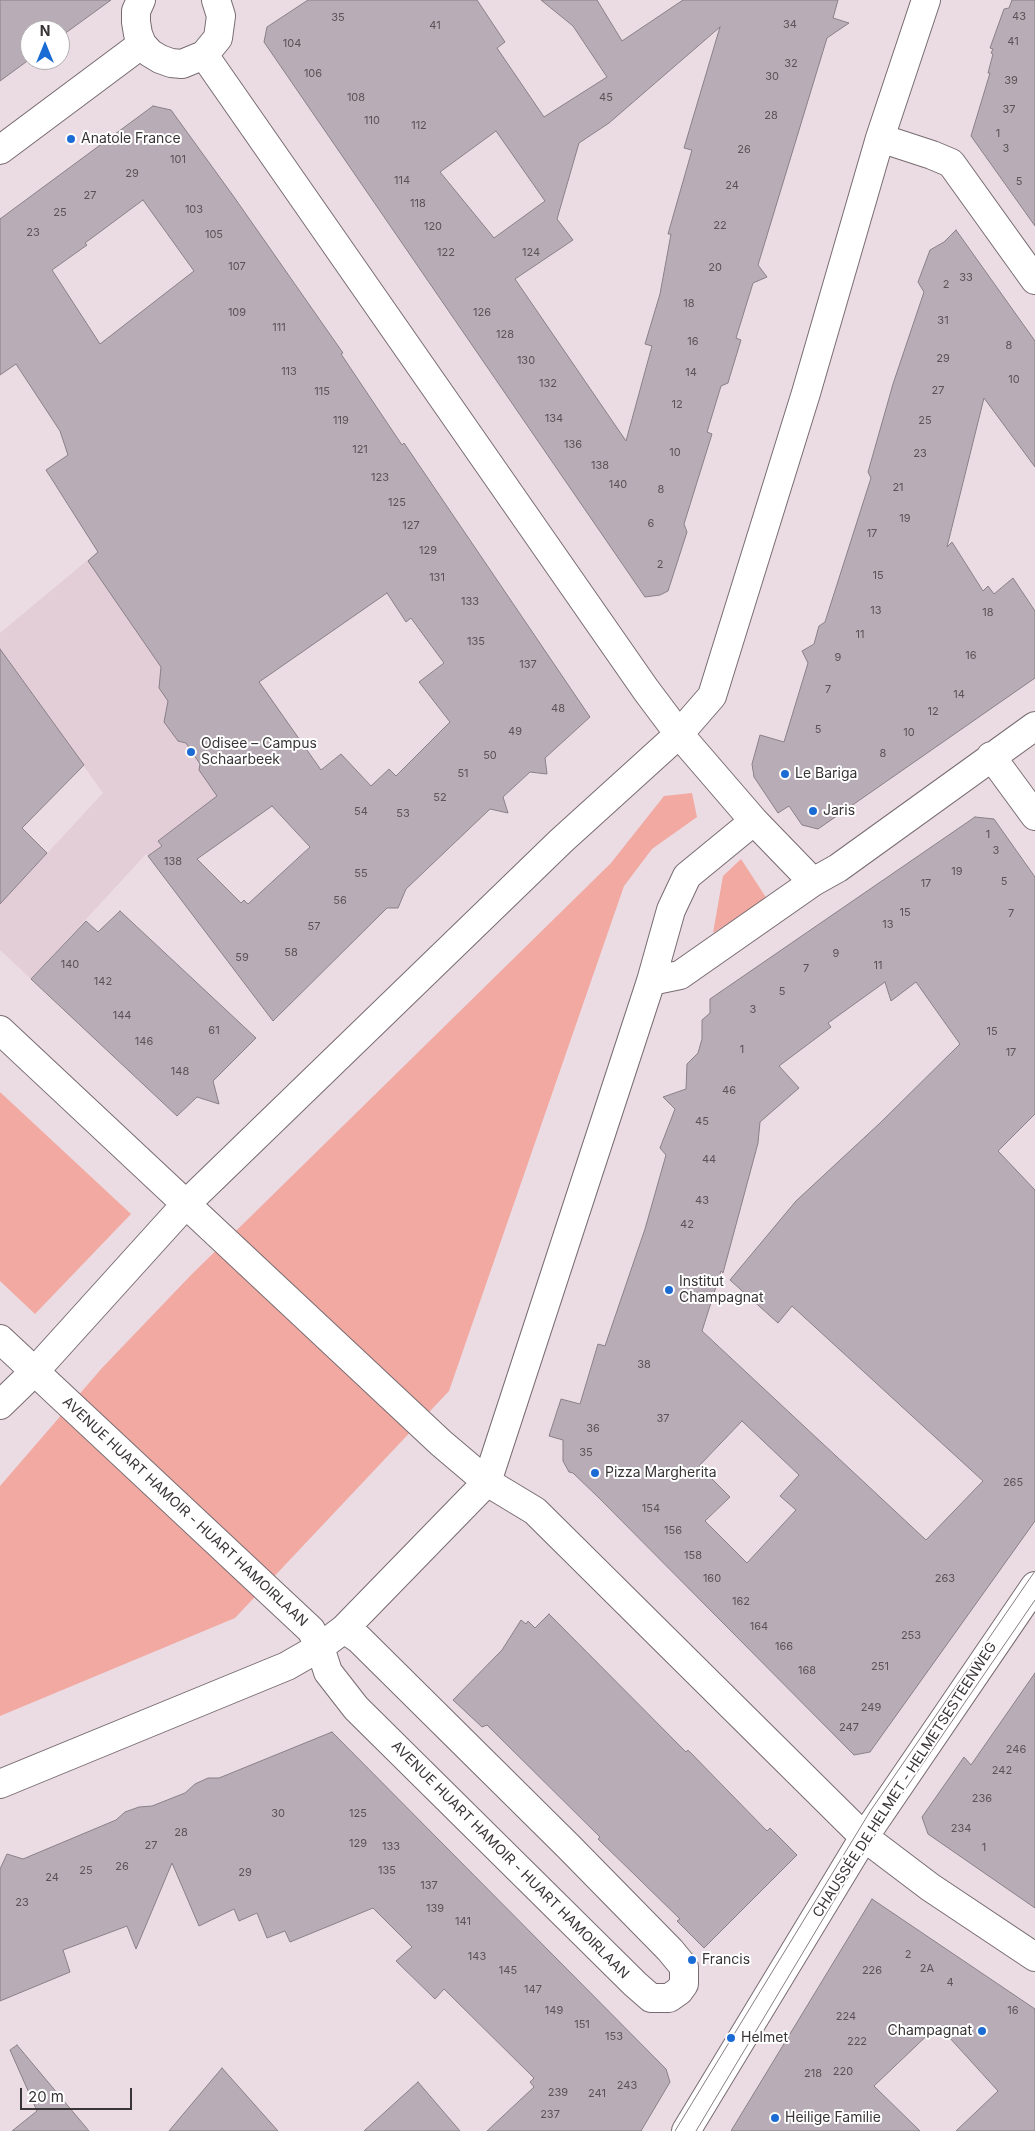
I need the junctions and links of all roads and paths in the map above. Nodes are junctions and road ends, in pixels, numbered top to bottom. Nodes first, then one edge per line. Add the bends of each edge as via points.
1 (141, 0) edge
2 (216, 0) edge
3 (926, 0) edge
4 (142, 44) junction
5 (204, 55) junction
6 (880, 138) junction
7 (0, 150) edge
8 (1035, 280) edge
9 (1035, 726) edge
10 (680, 734) junction
11 (991, 756) junction
12 (1035, 816) edge
13 (754, 821) junction
14 (813, 882) junction
15 (651, 981) junction
16 (0, 1030) edge
17 (186, 1204) junction
18 (0, 1339) edge
19 (34, 1371) junction
20 (0, 1405) edge
21 (487, 1482) junction
22 (1035, 1586) edge
23 (344, 1629) junction
24 (320, 1647) junction
25 (0, 1784) edge
26 (864, 1837) junction
27 (1035, 1958) edge
28 (686, 2131) edge

1 - 4 street via 136,22
2 - 5 street via 221,28 218,38
3 - 6 street
4 - 5 street via 150,53 171,63 182,64
4 - 7 street
5 - 10 street
6 - 8 street via 951,163
6 - 10 street via 806,393 712,696
9 - 11 street
10 - 13 street
10 - 17 street via 561,841
11 - 12 street
11 - 14 street via 838,868
13 - 14 street
13 - 15 street via 687,876 671,910
14 - 15 street via 680,975
15 - 21 street
16 - 17 street
17 - 19 street
17 - 21 street via 441,1443
18 - 19 street, AVENUE HUART HAMOIR - HUART HAMOIRLAAN
19 - 20 street
19 - 24 street, AVENUE HUART HAMOIR - HUART HAMOIRLAAN via 311,1630
21 - 23 street
21 - 26 street via 535,1511
22 - 26 street, CHAUSSÉE DE HELMET - HELMETSESTEENWEG
23 - 24 street
23 - 24 street, AVENUE HUART HAMOIR - HUART HAMOIRLAAN via 366,1646 670,1950 684,1967 684,1984 679,1992 669,1998 651,1998 635,1984 356,1708 328,1672
24 - 25 street via 287,1666
26 - 27 street via 930,1887
26 - 28 street, CHAUSSÉE DE HELMET - HELMETSESTEENWEG

